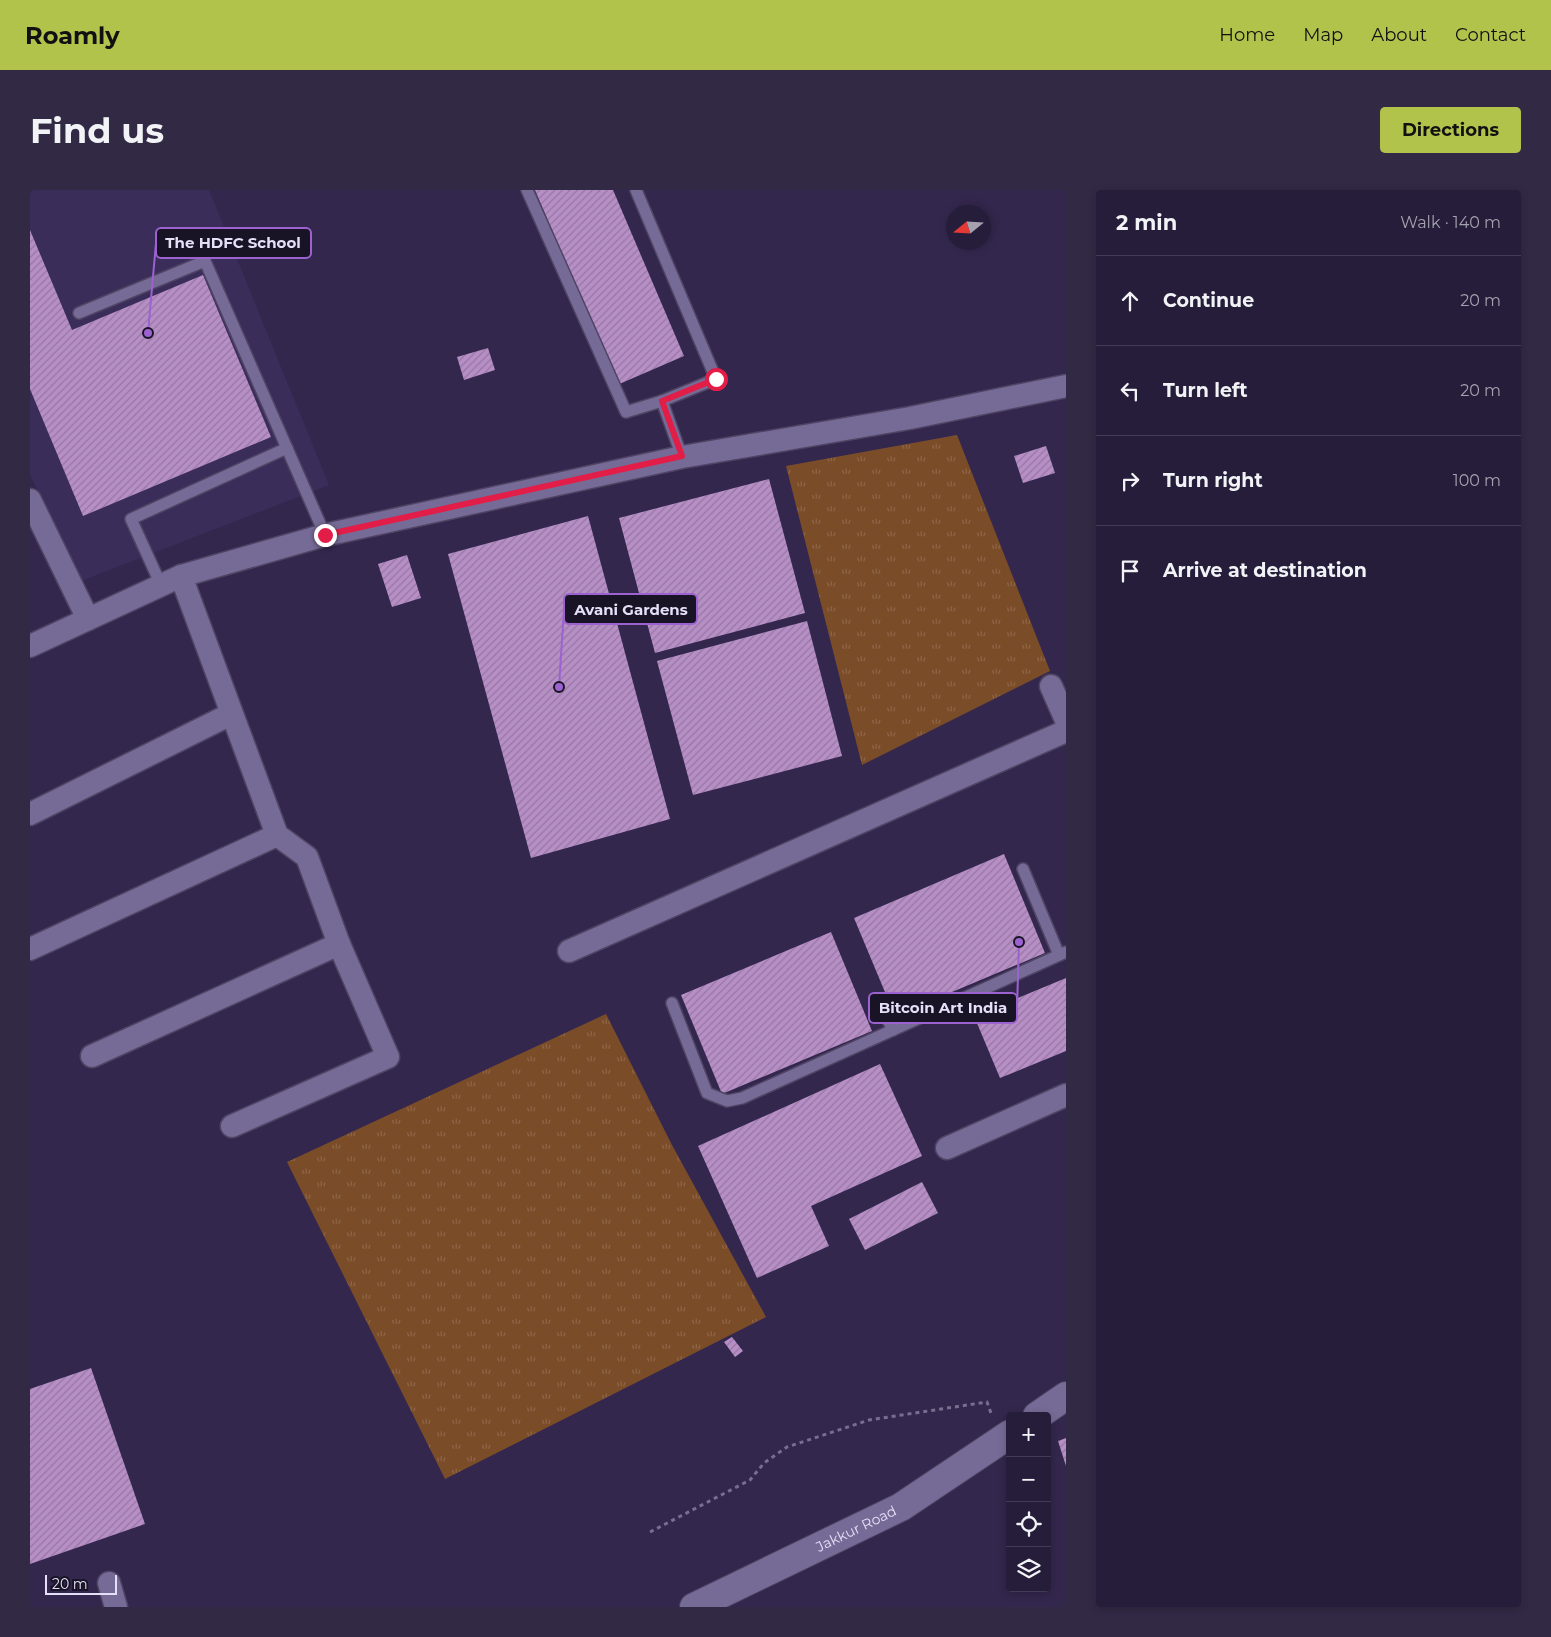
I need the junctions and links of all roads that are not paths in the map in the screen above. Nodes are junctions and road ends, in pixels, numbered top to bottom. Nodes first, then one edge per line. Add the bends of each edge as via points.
1 (527, 190) edge
2 (636, 190) edge
3 (79, 313) dead end
4 (1066, 386) edge
5 (662, 401) junction
6 (287, 448) junction
7 (682, 456) junction
8 (33, 512) edge
9 (325, 535) junction
10 (171, 580) junction
11 (88, 619) junction
12 (30, 646) edge
13 (1051, 686) dead end
14 (231, 714) junction
15 (1066, 720) edge
16 (1066, 731) edge
17 (30, 814) edge
18 (277, 835) junction
19 (1023, 869) dead end
20 (339, 944) junction
21 (30, 949) edge
22 (569, 951) dead end
23 (1062, 953) edge
24 (672, 1003) dead end
25 (880, 1005) dead end
26 (893, 1030) junction
27 (92, 1056) dead end
28 (1066, 1095) edge
29 (232, 1126) dead end
30 (947, 1148) dead end
31 (1066, 1396) edge
32 (1042, 1412) edge
33 (1005, 1437) edge
34 (109, 1583) dead end
35 (116, 1607) edge
36 (694, 1607) edge

1 - 5 lane via 626,412
2 - 5 lane via 716,379
3 - 6 lane via 205,261
4 - 7 street via 910,418
5 - 7 lane
6 - 9 lane
6 - 10 lane via 132,519
7 - 9 street
8 - 11 street
9 - 10 street
10 - 11 street
10 - 14 street
11 - 12 street
13 - 15 street
14 - 17 street
14 - 18 street
16 - 22 street
18 - 20 street via 308,857
18 - 21 street
19 - 23 lane
20 - 27 street
20 - 29 street via 388,1057
23 - 26 lane
24 - 26 lane via 707,1093 727,1101 742,1098
25 - 26 lane
28 - 30 street
31 - 32 street
33 - 36 street, Jakkur Road via 901,1508
34 - 35 street

